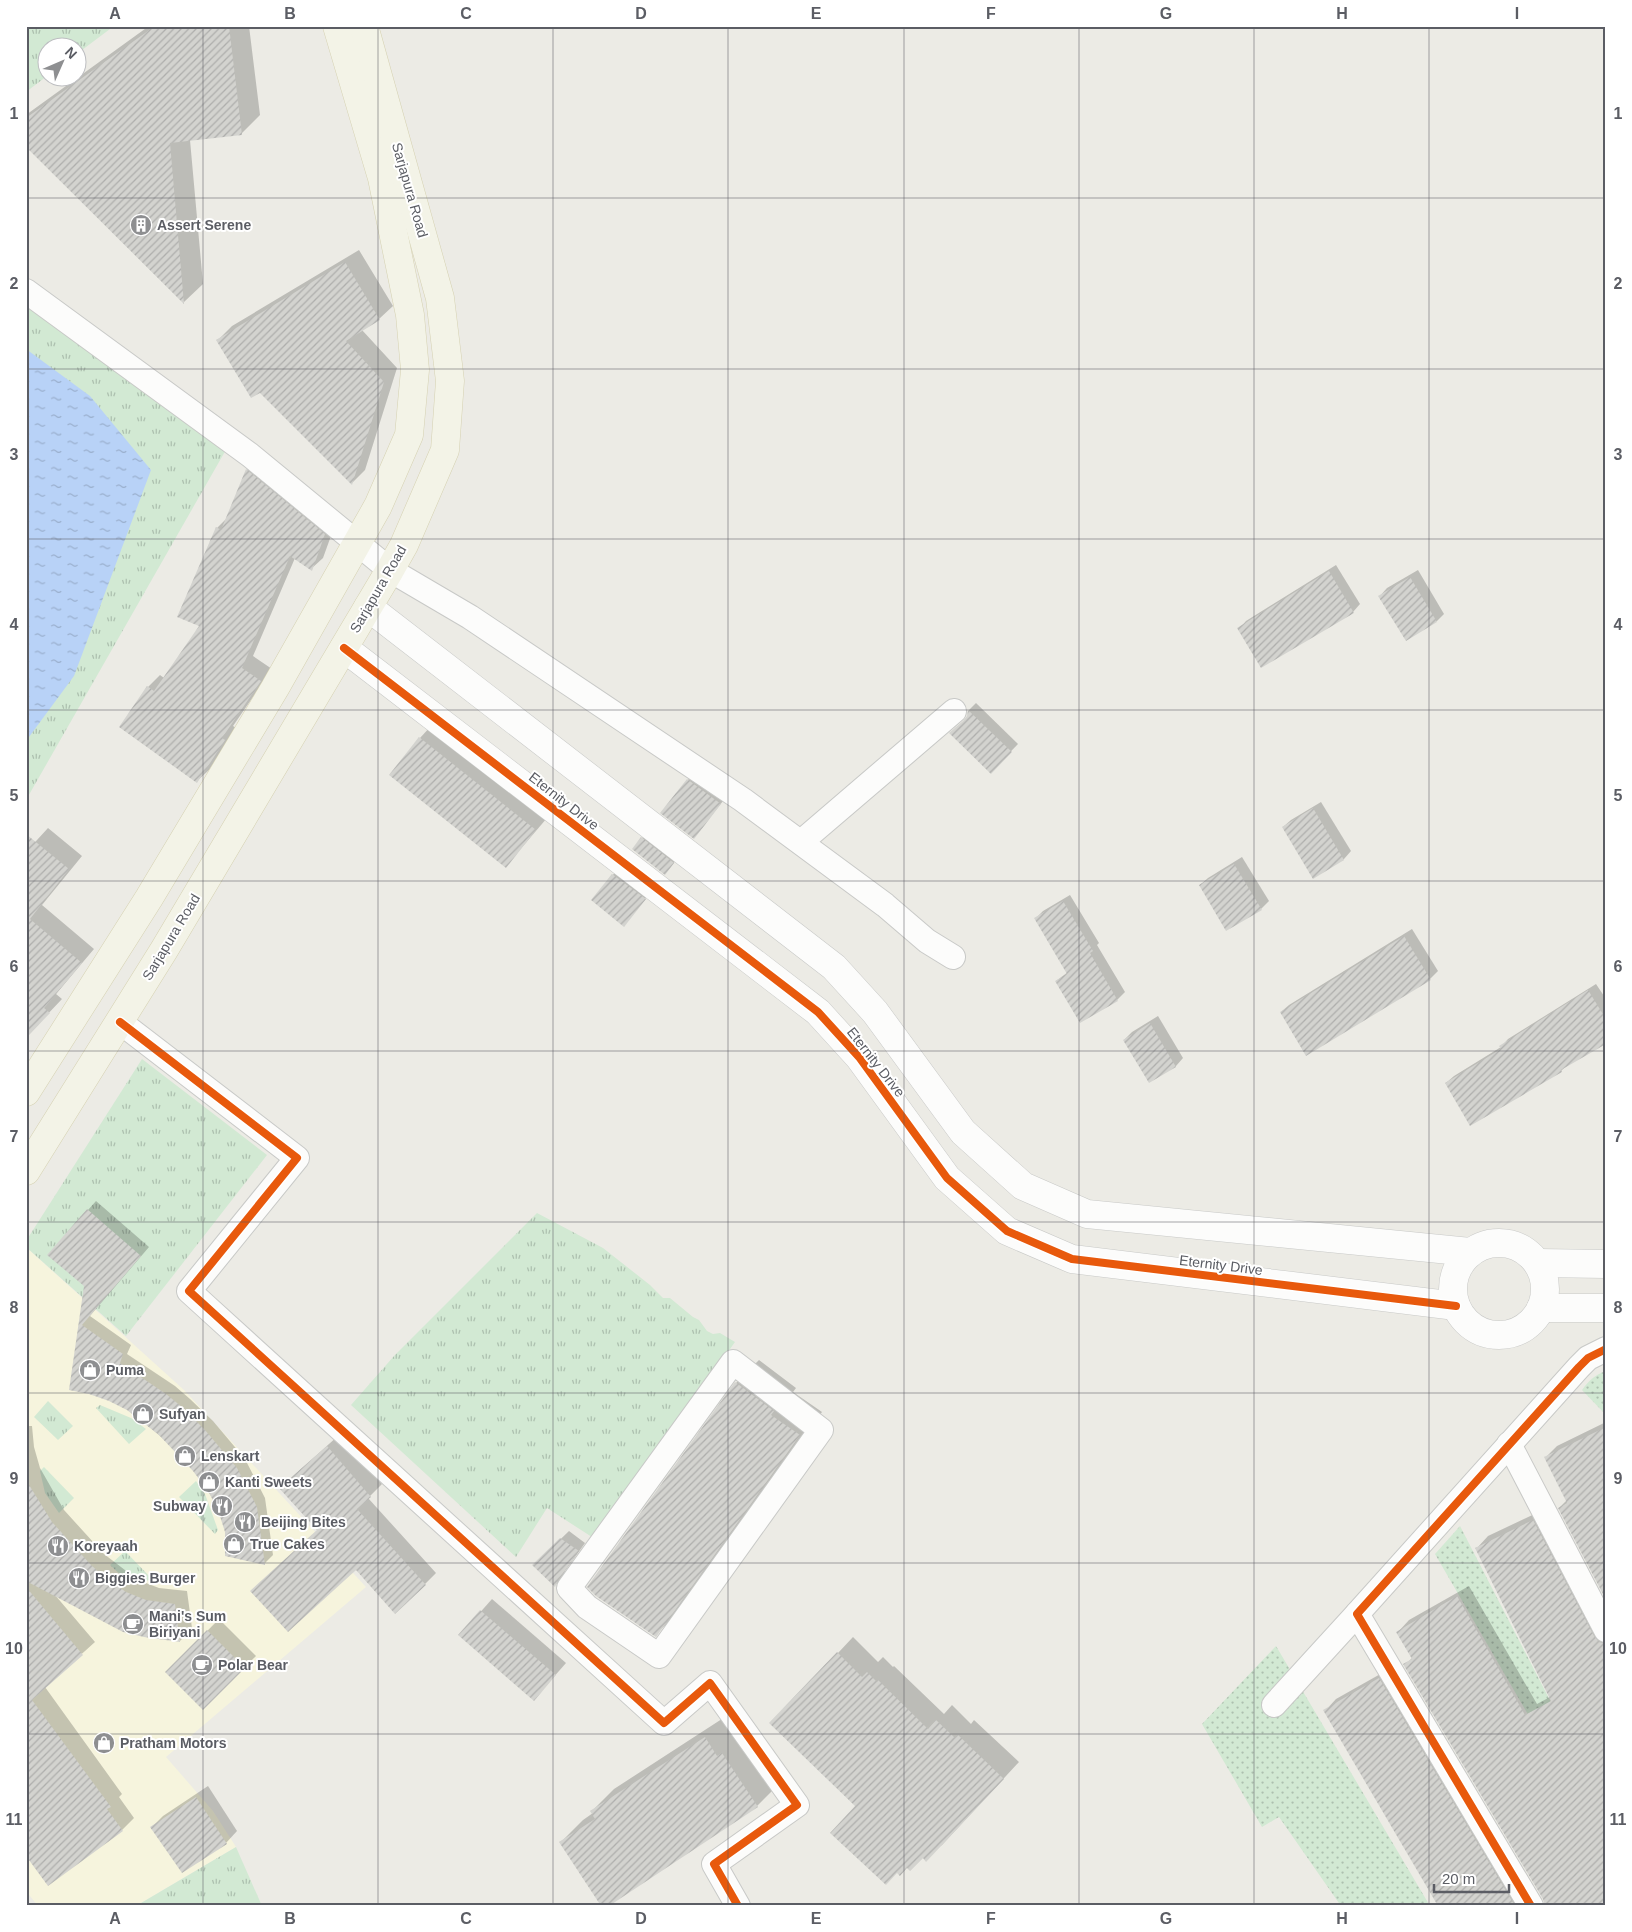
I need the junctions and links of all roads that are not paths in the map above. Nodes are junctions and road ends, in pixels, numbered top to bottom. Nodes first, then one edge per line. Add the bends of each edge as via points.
1 (337, 26) edge
2 (364, 26) edge
3 (26, 291) edge
4 (357, 544) junction
5 (390, 570) junction
6 (368, 607) junction
7 (344, 648) junction
8 (954, 711) dead end
9 (801, 842) junction
10 (953, 957) dead end
11 (120, 1022) junction
12 (26, 1092) edge
13 (26, 1170) edge
14 (1470, 1252) junction
15 (1538, 1263) junction
16 (1606, 1264) edge
17 (1456, 1306) junction
18 (1541, 1308) junction
19 (1606, 1308) edge
20 (1606, 1349) edge
21 (1509, 1444) junction
22 (1358, 1614) junction
23 (615, 1626) junction
24 (1606, 1630) edge
25 (592, 1657) junction
26 (1274, 1705) dead end
27 (738, 1906) edge
28 (1531, 1906) edge

1 - 4 main road, Sarjapura Road via 382,178 410,314 415,370 409,435 378,506
2 - 5 main road, Sarjapura Road via 440,298 450,381 445,450
3 - 4 street via 250,455
4 - 5 street
4 - 12 main road, Sarjapura Road via 149,898
5 - 6 main road, Sarjapura Road
5 - 9 street via 470,617
6 - 7 main road, Sarjapura Road
6 - 14 street, Eternity Drive via 834,967 875,1012 963,1132 1023,1186 1087,1214
7 - 11 main road, Sarjapura Road
7 - 17 street, Eternity Drive via 818,1012 859,1057 947,1178 1007,1231 1072,1259
8 - 9 street
9 - 10 street
11 - 13 main road, Sarjapura Road
11 - 25 street via 297,1158 189,1291
14 - 15 street, Eternity Drive via 1498,1242 1513,1244
14 - 17 street via 1454,1277
15 - 16 street
15 - 18 street via 1546,1293
17 - 18 street via 1476,1329 1505,1335 1520,1331 1533,1321
18 - 19 street
20 - 21 street via 1588,1358
21 - 22 street
21 - 24 street
22 - 26 street
22 - 28 street
23 - 23 street via 587,1607 569,1588 734,1362 821,1430 659,1656
23 - 25 street
25 - 27 street via 664,1723 710,1683 797,1805 714,1864

